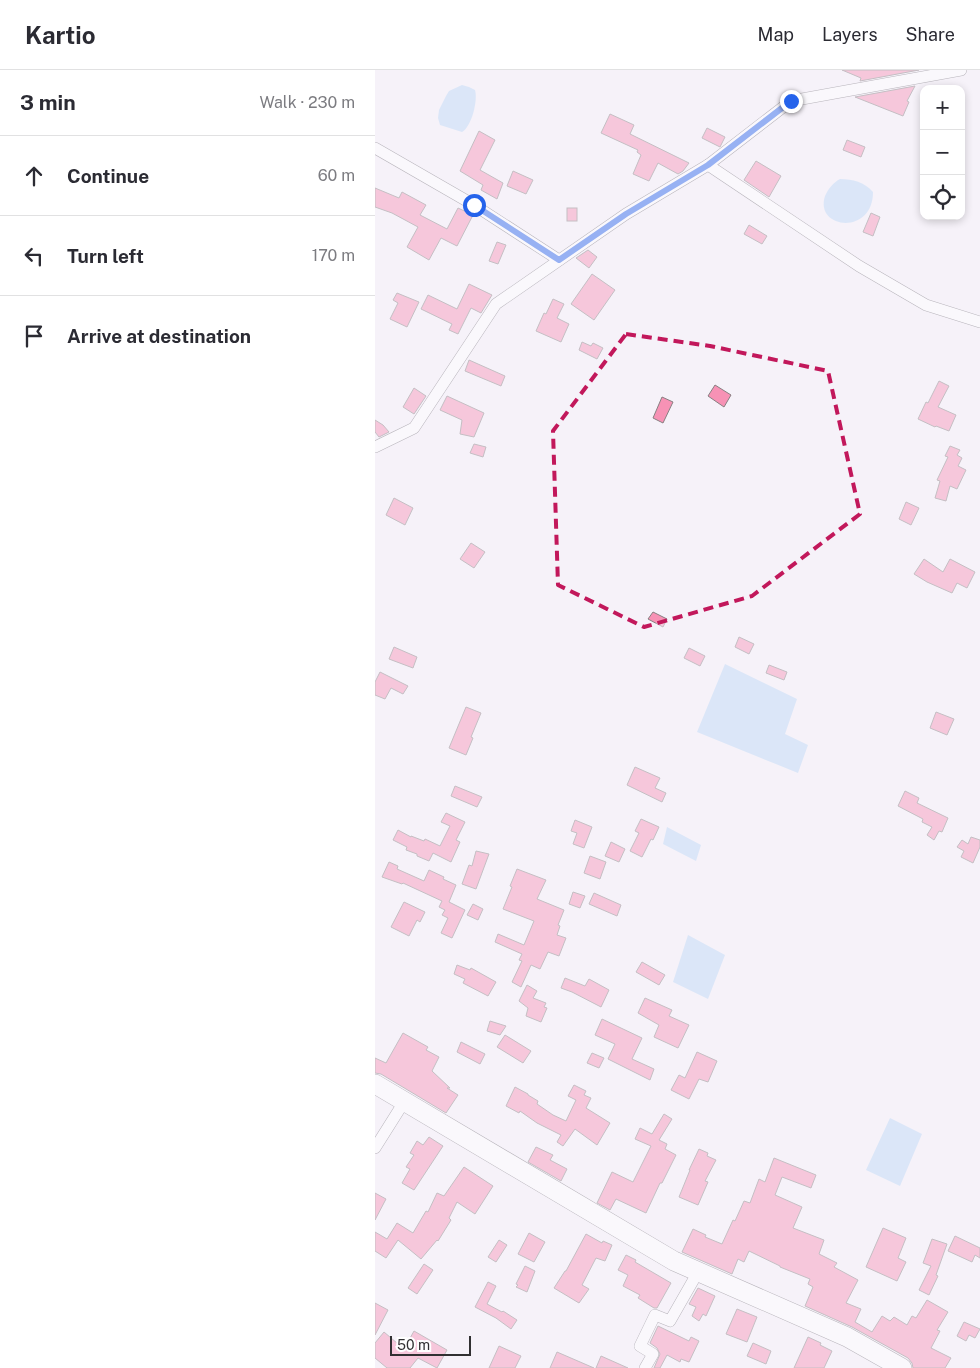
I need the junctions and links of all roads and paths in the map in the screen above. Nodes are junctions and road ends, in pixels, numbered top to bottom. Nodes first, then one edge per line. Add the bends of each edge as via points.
1 (961, 70) edge
2 (375, 148) edge
3 (708, 165) junction
4 (559, 260) junction
5 (980, 322) edge
6 (375, 447) edge
7 (375, 1084) edge
8 (404, 1102) junction
9 (375, 1148) edge
10 (698, 1272) junction
11 (645, 1368) edge
12 (902, 1368) edge

1 - 3 street via 791,101
2 - 4 street via 474,205
3 - 4 street via 626,214
3 - 5 street via 859,266 926,305
4 - 6 street via 497,304 414,428
7 - 8 main road
8 - 9 street
8 - 10 main road via 674,1262
10 - 11 street via 670,1321 655,1315 640,1346 653,1354
10 - 12 main road via 847,1337

